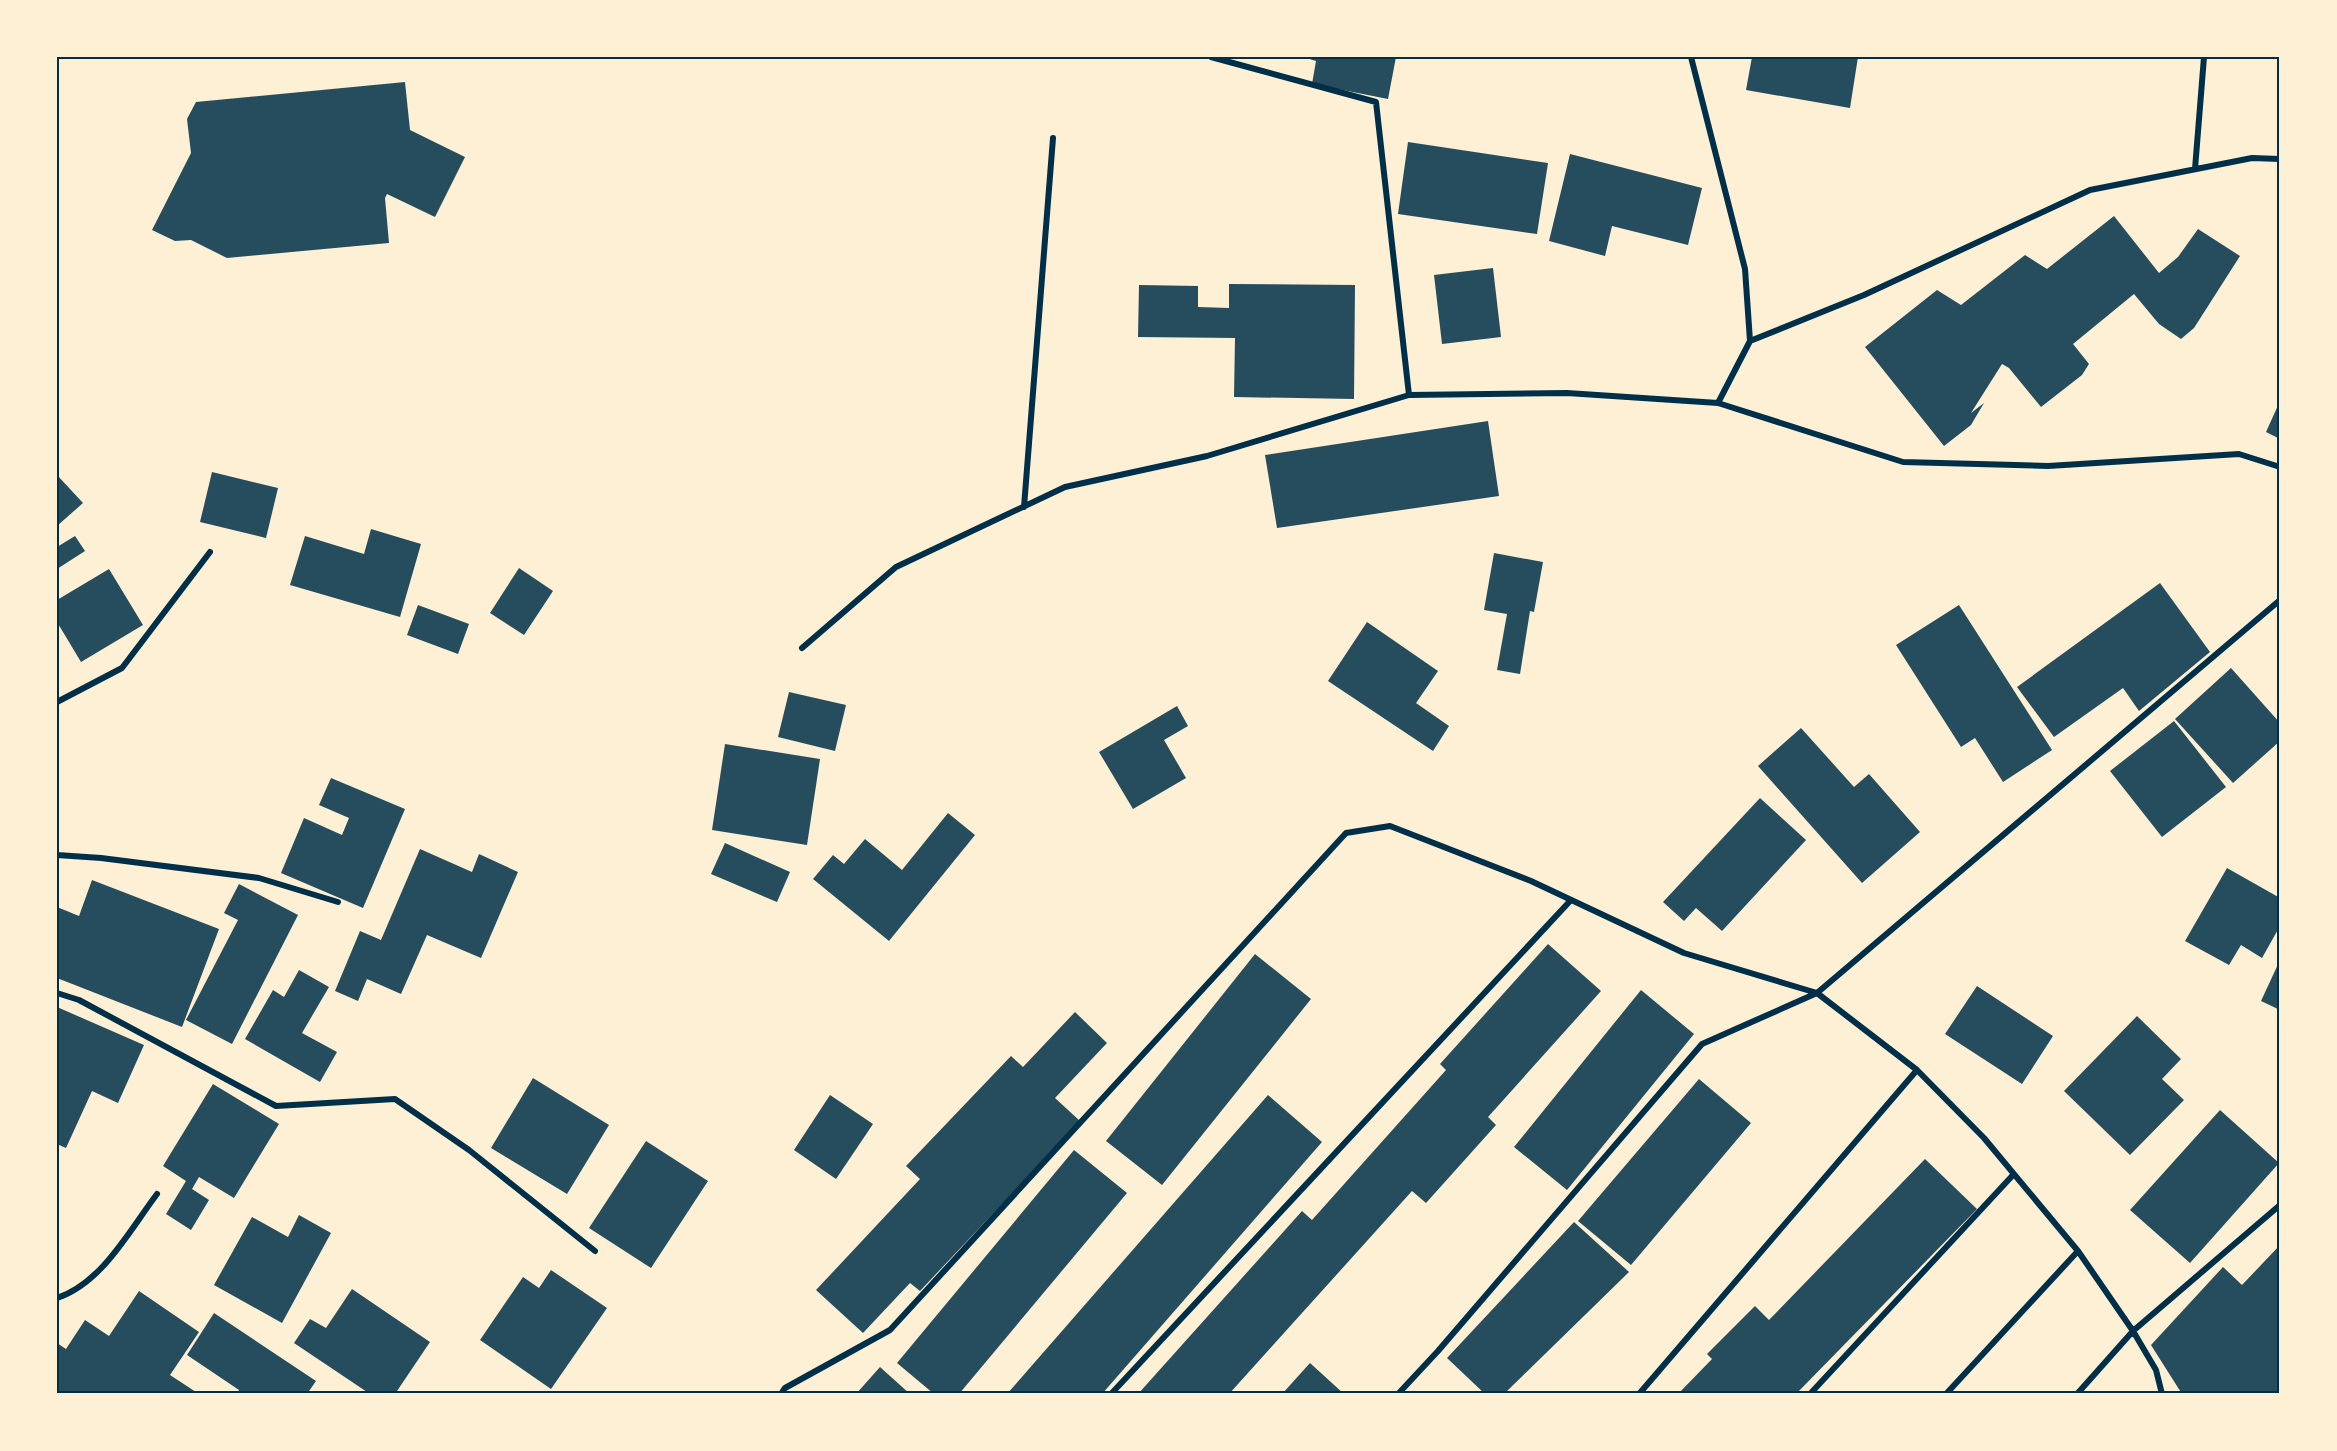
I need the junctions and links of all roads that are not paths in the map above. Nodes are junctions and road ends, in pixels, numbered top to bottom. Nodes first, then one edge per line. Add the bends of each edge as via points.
1 (1211, 57) edge
2 (1691, 57) edge
3 (2204, 57) edge
4 (1053, 138) dead end
5 (2280, 159) edge
6 (2195, 169) junction
7 (1750, 341) junction
8 (1408, 395) junction
9 (1718, 403) junction
10 (2280, 466) edge
11 (1024, 507) junction
12 (210, 552) dead end
13 (2280, 600) edge
14 (802, 648) dead end
15 (57, 702) edge
16 (57, 855) edge
17 (1571, 900) junction
18 (338, 902) dead end
19 (57, 993) edge
20 (1817, 993) junction
21 (1917, 1070) junction
22 (2013, 1175) junction
23 (157, 1194) dead end
24 (2280, 1205) edge
25 (596, 1251) dead end
26 (2078, 1251) junction
27 (57, 1298) edge
28 (2133, 1331) junction
29 (781, 1394) edge
30 (1111, 1394) edge
31 (1398, 1394) edge
32 (1639, 1394) edge
33 (1810, 1394) edge
34 (1946, 1394) edge
35 (2076, 1394) edge
36 (2162, 1394) edge

1 - 8 street via 1376,102
2 - 7 street via 1745,269
3 - 6 street
4 - 11 street
5 - 6 street via 2252,158
6 - 7 street via 2090,190 1864,295
7 - 9 street
8 - 9 street via 1567,393
8 - 11 street via 1207,456 1065,488
9 - 10 street via 1903,462 2048,466 2239,454
11 - 14 street via 896,567
12 - 15 street via 122,668
13 - 20 street
16 - 18 street via 259,878
17 - 20 street via 1684,952
17 - 29 street via 1390,826 1346,833 890,1330 785,1388
17 - 30 street
19 - 25 street via 79,1000 276,1106 395,1099 470,1150
20 - 21 street
20 - 31 street via 1702,1044
21 - 22 street via 1984,1138
21 - 32 street
22 - 26 street
22 - 33 street
23 - 27 street via 97,1274 83,1286
24 - 28 street
26 - 28 street
26 - 34 street
28 - 35 street
28 - 36 street via 2156,1370

